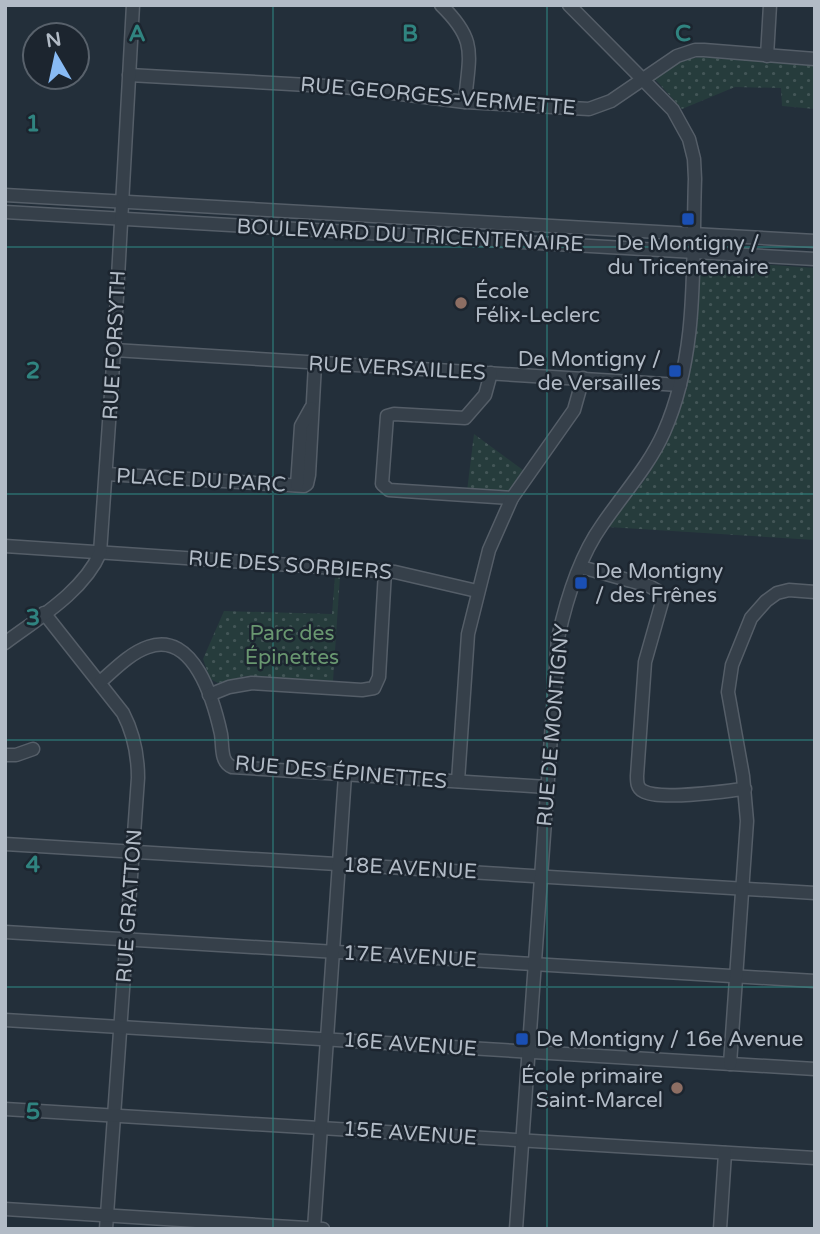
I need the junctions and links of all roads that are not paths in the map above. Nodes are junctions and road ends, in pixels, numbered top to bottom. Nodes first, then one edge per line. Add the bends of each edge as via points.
1 (133, 5) edge
2 (441, 5) edge
3 (569, 5) edge
4 (770, 5) edge
5 (767, 56) junction
6 (815, 59) edge
7 (129, 75) junction
8 (642, 78) junction
9 (465, 102) junction
10 (5, 195) edge
11 (122, 201) junction
12 (5, 212) edge
13 (121, 218) junction
14 (693, 233) junction
15 (808, 240) edge
16 (692, 251) junction
17 (808, 258) edge
18 (114, 350) junction
19 (315, 363) junction
20 (491, 373) junction
21 (583, 378) junction
22 (680, 384) junction
23 (106, 474) junction
24 (512, 498) junction
25 (5, 546) edge
26 (100, 553) junction
27 (581, 567) junction
28 (385, 571) junction
29 (477, 591) junction
30 (815, 592) edge
31 (44, 613) junction
32 (5, 643) edge
33 (100, 682) junction
34 (209, 695) junction
35 (33, 749) dead end
36 (5, 755) edge
37 (345, 775) junction
38 (458, 781) junction
39 (547, 787) junction
40 (744, 789) junction
41 (5, 844) edge
42 (132, 852) junction
43 (339, 864) junction
44 (540, 876) junction
45 (744, 888) junction
46 (815, 893) edge
47 (5, 932) edge
48 (127, 939) junction
49 (333, 952) junction
50 (534, 964) junction
51 (737, 976) junction
52 (815, 981) edge
53 (5, 1020) edge
54 (120, 1027) junction
55 (326, 1039) junction
56 (528, 1052) junction
57 (730, 1064) junction
58 (815, 1069) edge
59 (5, 1108) edge
60 (115, 1116) junction
61 (321, 1128) junction
62 (522, 1140) junction
63 (725, 1153) junction
64 (815, 1158) edge
65 (5, 1209) edge
66 (106, 1222) edge
67 (314, 1228) edge
68 (323, 1229) edge
69 (516, 1229) edge
70 (720, 1229) edge

1 - 7 street, RUE FORSYTH
2 - 9 street via 457,20 468,42
3 - 8 street, RUE DE MONTIGNY
4 - 5 street
5 - 6 street, RUE GEORGES-VERMETTE
5 - 8 street, RUE GEORGES-VERMETTE via 695,50 677,55
7 - 9 street, RUE GEORGES-VERMETTE via 344,87
7 - 11 street, RUE FORSYTH
8 - 9 street, RUE GEORGES-VERMETTE via 611,101 589,109
8 - 14 street, RUE DE MONTIGNY via 673,110 689,139 695,169
10 - 11 street, BOULEVARD DU TRICENTENAIRE
11 - 13 street, RUE FORSYTH
11 - 14 street, BOULEVARD DU TRICENTENAIRE
12 - 13 street, BOULEVARD DU TRICENTENAIRE
13 - 16 street, BOULEVARD DU TRICENTENAIRE
13 - 18 street, RUE FORSYTH
14 - 15 street, BOULEVARD DU TRICENTENAIRE
14 - 16 street, RUE DE MONTIGNY
15 - 17 street
16 - 17 street, BOULEVARD DU TRICENTENAIRE
16 - 22 street, RUE DE MONTIGNY via 690,331
18 - 19 street, RUE VERSAILLES
18 - 23 street, RUE FORSYTH
19 - 20 street, RUE VERSAILLES
19 - 23 street, PLACE DU PARC via 304,486
20 - 21 street, RUE VERSAILLES
20 - 24 street via 485,396 465,418 387,416 382,484 389,490
21 - 22 street, RUE VERSAILLES
21 - 24 street via 574,410
22 - 27 street, RUE DE MONTIGNY via 663,433 636,480 600,527
23 - 26 street, RUE FORSYTH
24 - 29 street
25 - 26 street, RUE DES SORBIERS
26 - 28 street, RUE DES SORBIERS
26 - 31 street, RUE FORSYTH via 82,581
27 - 39 street, RUE DE MONTIGNY via 558,638
27 - 40 street via 649,586 661,597 645,662 639,787 664,794
28 - 29 street, RUE DES SORBIERS
28 - 34 street via 379,677 374,688 252,683
29 - 38 street via 464,674
30 - 40 street via 789,590 766,601 751,618 732,665 728,692
31 - 32 street, RUE FORSYTH
31 - 33 street, RUE GRATTON
33 - 34 street, RUE DES ÉPINETTES via 139,652 166,645 189,657
33 - 42 street, RUE GRATTON via 123,713 135,744 138,778
34 - 37 street, RUE DES ÉPINETTES via 227,765 232,768
35 - 36 street
37 - 38 street, RUE DES ÉPINETTES
37 - 43 street
38 - 39 street, RUE DES ÉPINETTES
39 - 44 street, RUE DE MONTIGNY
40 - 45 street
41 - 42 street, 18E AVENUE
42 - 43 street, 18E AVENUE
42 - 48 street, RUE GRATTON
43 - 44 street, 18E AVENUE
43 - 49 street
44 - 45 street, 18E AVENUE
44 - 50 street, RUE DE MONTIGNY
45 - 46 street, 18E AVENUE
45 - 51 street
47 - 48 street, 17E AVENUE
48 - 49 street, 17E AVENUE
48 - 54 street, RUE GRATTON
49 - 50 street, 17E AVENUE
49 - 55 street
50 - 51 street, 17E AVENUE
50 - 56 street, RUE DE MONTIGNY
51 - 52 street, 17E AVENUE
51 - 57 street
53 - 54 street, 16E AVENUE
54 - 55 street, 16E AVENUE
54 - 60 street, RUE GRATTON
55 - 56 street, 16E AVENUE
55 - 61 street
56 - 57 street, 16E AVENUE
56 - 62 street, RUE DE MONTIGNY
57 - 58 street, 16E AVENUE
59 - 60 street, 15E AVENUE
60 - 61 street, 15E AVENUE
60 - 66 street, RUE GRATTON
61 - 62 street, 15E AVENUE
61 - 67 street
62 - 63 street, 15E AVENUE
62 - 69 street, RUE DE MONTIGNY
63 - 64 street, 15E AVENUE
63 - 70 street
65 - 66 street
66 - 67 street
67 - 68 street

